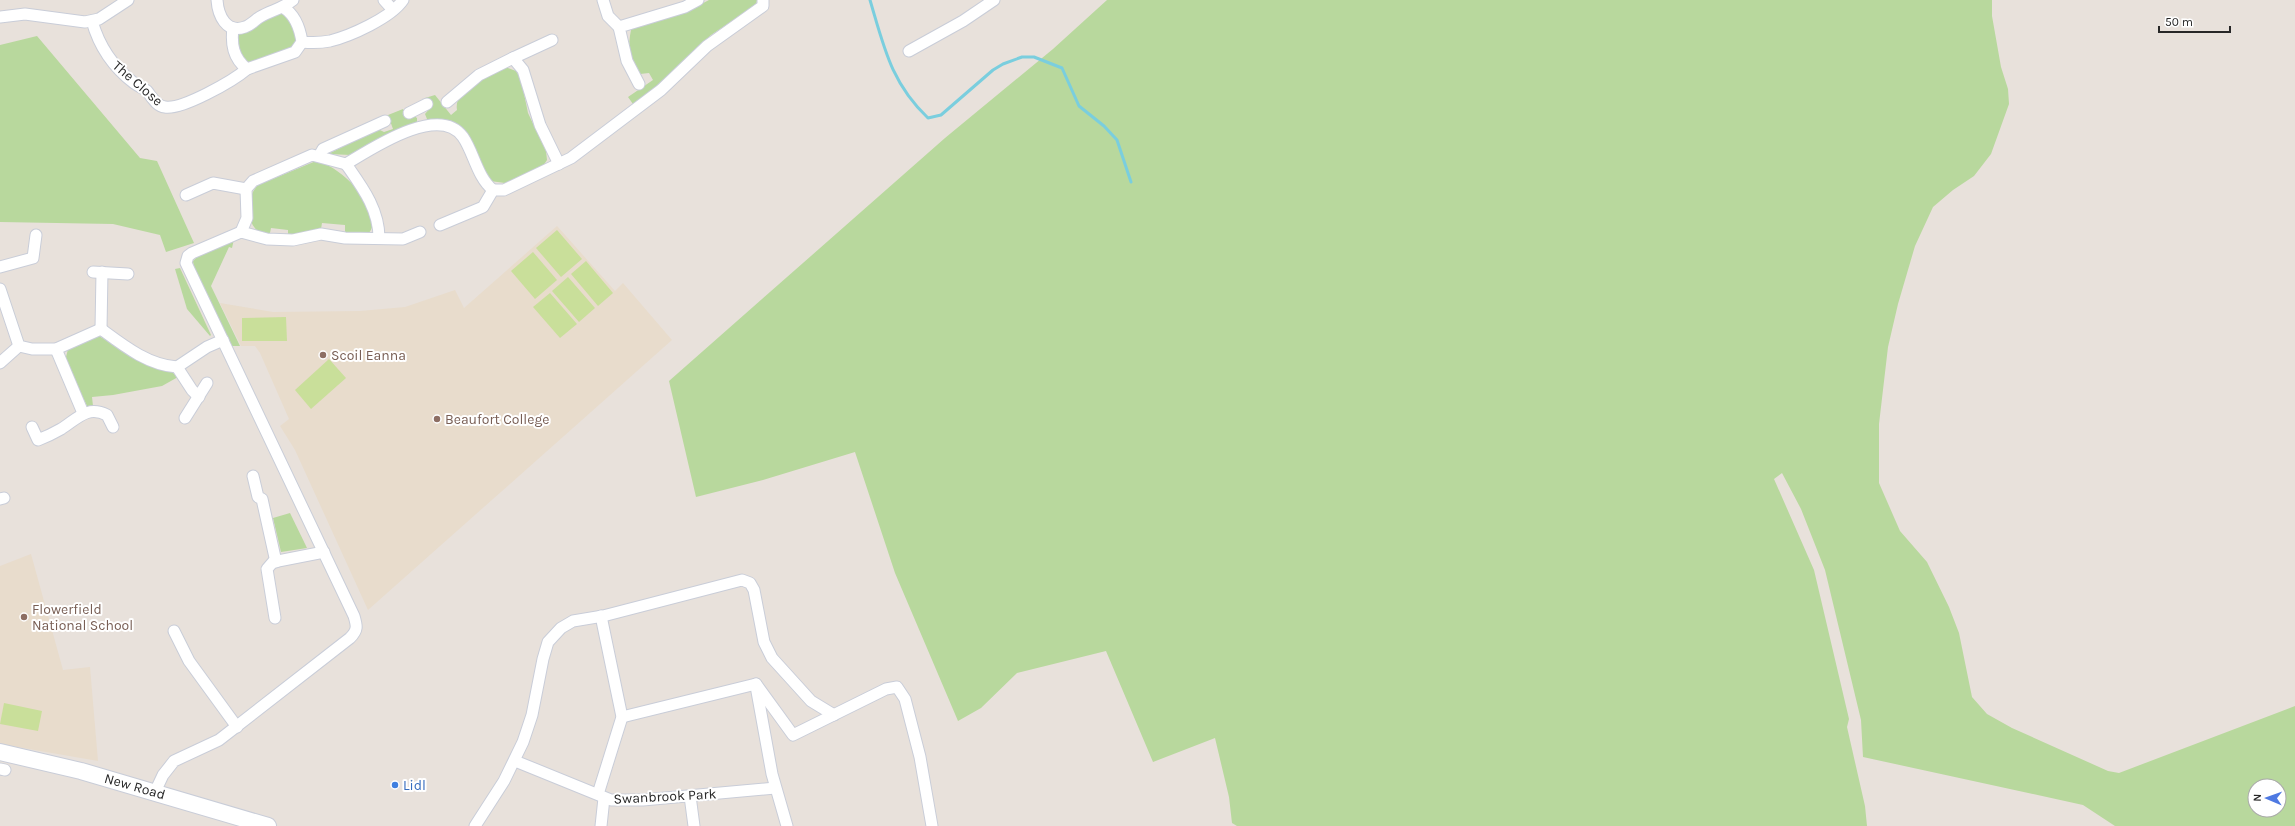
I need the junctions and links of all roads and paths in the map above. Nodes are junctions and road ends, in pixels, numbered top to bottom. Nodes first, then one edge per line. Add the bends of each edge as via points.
1 (128, 0) edge
2 (217, 0) edge
3 (293, 0) edge
4 (384, 0) edge
5 (403, 0) edge
6 (603, 0) edge
7 (698, 0) edge
8 (763, 0) edge
9 (994, 0) edge
10 (284, 8) junction
11 (392, 10) junction
12 (0, 17) edge
13 (92, 21) junction
14 (619, 27) junction
15 (233, 28) junction
16 (552, 40) dead end
17 (302, 42) junction
18 (909, 51) dead end
19 (513, 58) junction
20 (247, 69) junction
21 (639, 84) dead end
22 (447, 102) dead end
23 (418, 108) dead end
24 (385, 121) dead end
25 (424, 126) junction
26 (320, 156) junction
27 (346, 164) junction
28 (559, 164) junction
29 (246, 189) junction
30 (493, 190) junction
31 (186, 195) dead end
32 (440, 225) dead end
33 (241, 232) junction
34 (420, 232) dead end
35 (36, 235) dead end
36 (379, 238) junction
37 (0, 267) edge
38 (128, 274) dead end
39 (0, 289) edge
40 (101, 329) junction
41 (223, 340) junction
42 (19, 346) junction
43 (56, 349) junction
44 (0, 364) edge
45 (177, 367) junction
46 (207, 383) dead end
47 (199, 397) junction
48 (83, 413) junction
49 (185, 418) dead end
50 (32, 427) dead end
51 (113, 427) dead end
52 (253, 476) dead end
53 (324, 552) junction
54 (276, 562) junction
55 (601, 616) junction
56 (275, 618) dead end
57 (174, 631) dead end
58 (756, 684) junction
59 (834, 715) junction
60 (622, 718) junction
61 (237, 727) junction
62 (0, 752) edge
63 (515, 761) junction
64 (775, 788) junction
65 (155, 792) junction
66 (601, 796) junction
67 (690, 796) junction
68 (268, 826) edge
69 (475, 826) edge
70 (601, 826) edge
71 (694, 826) edge
72 (787, 826) edge
73 (932, 826) edge

1 - 13 street
2 - 15 street via 220,17
3 - 10 street
4 - 11 street
5 - 11 street
6 - 14 street via 608,16
7 - 14 street via 685,7
8 - 28 street via 763,6 707,46 661,90 571,158
9 - 18 street via 963,21
10 - 15 street via 259,17 246,27
10 - 17 street via 295,20
11 - 17 street via 376,22 352,33 329,41
12 - 13 street via 25,14 76,22
13 - 20 street, The Close via 97,38 111,60 162,107 172,108 207,93 226,84
14 - 21 street via 627,61
15 - 20 street via 232,46 241,64
16 - 19 street
17 - 20 street, The Close via 295,52
19 - 22 street via 479,75
19 - 28 street via 523,70 540,125
23 - 25 street
24 - 26 street via 323,149
25 - 27 street via 382,143
25 - 30 street via 450,126 458,132 485,182
26 - 27 street
26 - 29 street via 312,155 277,170 253,181
27 - 36 street via 372,204 378,218
28 - 30 street via 504,190
29 - 31 street via 213,183
29 - 33 street via 247,218
30 - 32 street via 483,207
33 - 36 street via 267,239 293,240 321,234 345,238
33 - 41 street via 192,253 186,263
34 - 36 street via 403,239
35 - 37 street via 33,258
38 - 40 street via 97,272
39 - 42 street
40 - 43 street
40 - 45 street via 143,357 165,366
41 - 45 street via 207,347
41 - 53 street
42 - 43 street
42 - 44 street
43 - 48 street
45 - 47 street
46 - 47 street
47 - 49 street
48 - 50 street via 62,428 38,440
48 - 51 street via 102,413 111,420
52 - 54 street via 258,497 262,499
53 - 54 street
53 - 61 street via 354,616 356,632
54 - 56 street via 267,569
55 - 59 street via 727,582 742,580 750,583 754,590 764,642 772,658 811,701
55 - 60 street
55 - 63 street via 573,621 561,628 548,642 532,715
57 - 61 street via 189,661
58 - 59 street via 793,735
58 - 60 street
58 - 64 street
59 - 73 street via 886,689 897,687 905,699 920,757
60 - 66 street
61 - 65 street via 219,740 174,761 163,774
62 - 65 main road, New Road
63 - 66 street, Swanbrook Park
63 - 69 street
64 - 67 street, Swanbrook Park
64 - 72 street
65 - 68 main road, New Road
66 - 67 street, Swanbrook Park via 626,800
66 - 70 street
67 - 71 street

